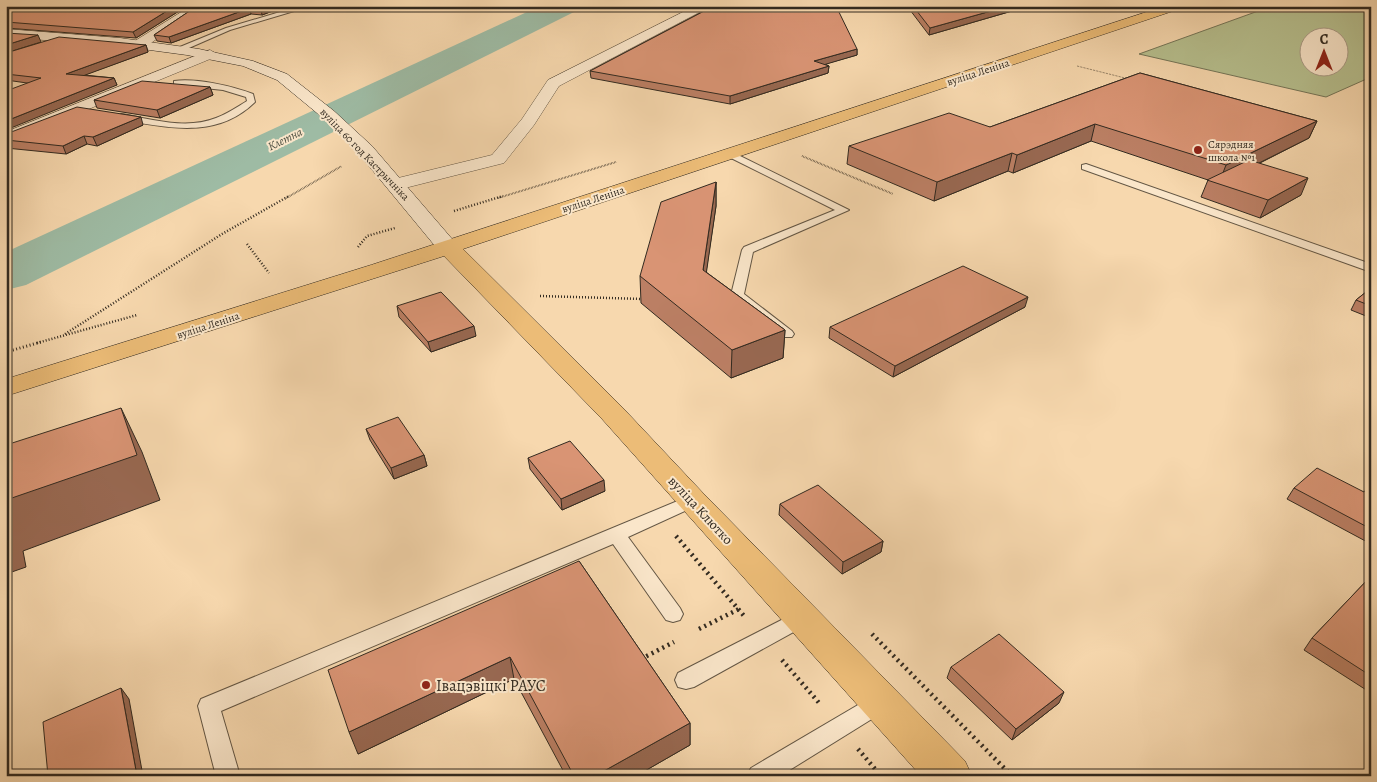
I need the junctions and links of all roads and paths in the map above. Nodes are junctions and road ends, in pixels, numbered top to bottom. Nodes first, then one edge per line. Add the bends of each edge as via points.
1 (308, 6) edge
2 (705, 6) edge
3 (1178, 6) edge
4 (204, 8) edge
5 (6, 32) edge
6 (67, 38) junction
7 (48, 44) edge
8 (140, 44) junction
9 (179, 49) junction
10 (210, 54) junction
11 (1076, 66) dead end
12 (1131, 80) edge
13 (177, 83) edge
14 (75, 109) junction
15 (94, 112) edge
16 (112, 115) edge
17 (6, 138) edge
18 (794, 153) dead end
19 (730, 154) junction
20 (344, 165) dead end
21 (1086, 167) dead end
22 (397, 184) junction
23 (893, 194) dead end
24 (247, 244) dead end
25 (448, 248) junction
26 (1371, 268) edge
27 (269, 273) dead end
28 (539, 296) dead end
29 (642, 299) edge
30 (787, 334) dead end
31 (63, 336) dead end
32 (6, 388) edge
33 (692, 501) junction
34 (616, 534) junction
35 (673, 614) dead end
36 (801, 618) junction
37 (686, 680) dead end
38 (880, 702) junction
39 (228, 776) edge
40 (759, 776) edge
41 (950, 776) edge

1 - 9 lane via 228,29
2 - 22 street via 553,83 528,122 498,159
3 - 19 main road, вуліца Леніна
4 - 8 street
5 - 6 street, вуліца 60 год Кастрычніка
6 - 7 lane
6 - 8 street, вуліца 60 год Кастрычніка
8 - 9 street, вуліца 60 год Кастрычніка
9 - 10 street, вуліца 60 год Кастрычніка
10 - 14 street
10 - 22 street, вуліца 60 год Кастрычніка via 283,77 325,110
11 - 12 path
13 - 16 lane via 216,86 240,92 250,96 251,102 218,121 186,127
14 - 15 lane
14 - 17 street
18 - 23 path
19 - 25 main road, вуліца Леніна
19 - 30 lane via 844,210 748,250 737,295
20 - 31 path via 222,234
21 - 26 lane
22 - 25 street, вуліца 60 год Кастрычніка
24 - 27 path
25 - 32 main road, вуліца Леніна
25 - 33 main road, вуліца Клютко via 612,413
28 - 29 path
33 - 34 lane
33 - 36 main road, вуліца Клютко
34 - 35 lane
34 - 39 lane via 209,706
36 - 37 lane
36 - 38 main road, вуліца Клютко
38 - 40 lane
38 - 41 main road, вуліца Клютко

